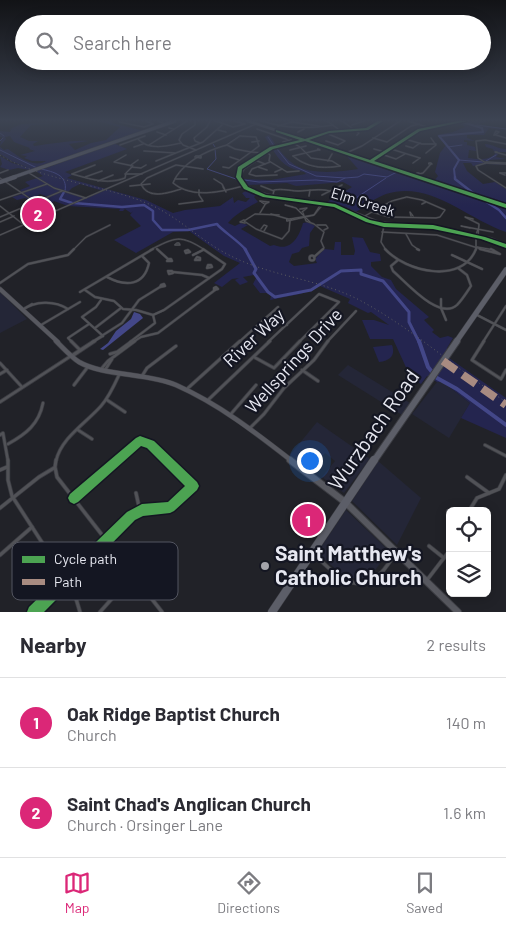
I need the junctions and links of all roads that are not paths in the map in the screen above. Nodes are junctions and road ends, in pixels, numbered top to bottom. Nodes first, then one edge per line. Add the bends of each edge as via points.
1 (97, 150) edge
2 (185, 150) edge
3 (196, 150) edge
4 (211, 150) edge
5 (240, 150) edge
6 (269, 150) edge
7 (302, 150) edge
8 (318, 150) dead end
9 (335, 150) edge
10 (353, 150) edge
11 (376, 150) edge
12 (388, 150) edge
13 (394, 150) edge
14 (430, 150) edge
15 (477, 150) edge
16 (253, 151) junction
17 (497, 151) dead end
18 (144, 152) dead end
19 (385, 152) junction
20 (175, 153) junction
21 (263, 153) junction
22 (268, 153) dead end
23 (346, 153) junction
24 (426, 153) dead end
25 (306, 154) junction
26 (332, 154) dead end
27 (381, 154) junction
28 (406, 154) junction
29 (126, 155) dead end
30 (506, 155) edge
31 (230, 157) dead end
32 (138, 160) dead end
33 (239, 160) junction
34 (254, 160) junction
35 (328, 160) junction
36 (156, 161) dead end
37 (372, 161) junction
38 (270, 162) junction
39 (486, 162) junction
40 (413, 163) dead end
41 (264, 164) junction
42 (431, 164) dead end
43 (506, 164) edge
44 (95, 165) dead end
45 (146, 165) dead end
46 (131, 166) junction
47 (187, 166) junction
48 (223, 167) dead end
49 (258, 167) junction
50 (203, 169) dead end
51 (282, 169) junction
52 (8, 170) dead end
53 (267, 170) dead end
54 (102, 171) dead end
55 (299, 171) dead end
56 (275, 172) dead end
57 (500, 172) dead end
58 (0, 173) edge
59 (28, 173) junction
60 (126, 174) junction
61 (142, 174) junction
62 (506, 174) edge
63 (113, 175) dead end
64 (277, 175) dead end
65 (416, 175) junction
66 (0, 178) edge
67 (85, 178) junction
68 (187, 178) dead end
69 (174, 179) junction
70 (214, 179) dead end
71 (98, 181) junction
72 (2, 182) edge
73 (47, 184) junction
74 (150, 184) dead end
75 (141, 185) junction
76 (244, 185) junction
77 (342, 185) dead end
78 (130, 186) dead end
79 (261, 186) dead end
80 (506, 188) edge
81 (181, 189) junction
82 (225, 190) junction
83 (310, 190) junction
84 (62, 191) junction
85 (199, 191) junction
86 (274, 191) junction
87 (330, 191) junction
88 (22, 193) junction
89 (322, 195) dead end
90 (272, 196) junction
91 (309, 196) dead end
92 (86, 198) junction
93 (0, 200) edge
94 (490, 201) joint
95 (35, 202) junction
96 (266, 203) dead end
97 (323, 203) junction
98 (179, 204) dead end
99 (0, 206) edge
100 (506, 206) edge
101 (293, 207) dead end
102 (299, 210) junction
103 (263, 212) junction
104 (303, 212) junction
105 (372, 212) junction
106 (10, 213) junction
107 (0, 216) edge
108 (14, 216) junction
109 (305, 218) junction
110 (364, 218) junction
111 (473, 219) dead end
112 (290, 220) junction
113 (0, 222) edge
114 (384, 224) junction
115 (24, 225) junction
116 (110, 225) dead end
117 (317, 225) junction
118 (470, 228) dead end
119 (478, 229) junction
120 (260, 230) junction
121 (323, 230) junction
122 (264, 231) junction
123 (382, 232) junction
124 (493, 232) dead end
125 (406, 234) junction
126 (0, 235) edge
127 (477, 235) junction
128 (173, 239) junction
129 (176, 243) dead end
130 (506, 245) edge
131 (477, 247) junction
132 (156, 248) junction
133 (204, 250) junction
134 (419, 250) dead end
135 (493, 251) dead end
136 (189, 253) dead end
137 (193, 255) junction
138 (142, 256) junction
139 (452, 256) dead end
140 (314, 257) dead end
141 (196, 258) dead end
142 (168, 259) dead end
143 (398, 260) junction
144 (466, 262) junction
145 (211, 268) dead end
146 (458, 268) junction
147 (482, 269) dead end
148 (438, 270) junction
149 (506, 271) edge
150 (173, 272) dead end
151 (218, 272) junction
152 (440, 274) dead end
153 (107, 277) junction
154 (209, 278) junction
155 (0, 283) edge
156 (160, 288) dead end
157 (0, 290) edge
158 (85, 290) junction
159 (215, 290) dead end
160 (80, 292) dead end
161 (102, 299) junction
162 (441, 299) dead end
163 (80, 302) dead end
164 (32, 304) junction
165 (506, 306) edge
166 (278, 307) dead end
167 (121, 308) junction
168 (441, 308) junction
169 (23, 309) junction
170 (68, 309) junction
171 (132, 310) junction
172 (356, 311) dead end
173 (476, 314) junction
174 (153, 315) junction
175 (270, 315) junction
176 (446, 320) dead end
177 (89, 324) junction
178 (495, 324) junction
179 (287, 325) junction
180 (39, 326) junction
181 (95, 328) junction
182 (506, 330) edge
183 (103, 336) junction
184 (176, 346) dead end
185 (80, 350) junction
186 (110, 354) dead end
187 (72, 356) junction
188 (254, 357) junction
189 (0, 363) edge
190 (88, 366) junction
191 (6, 370) junction
192 (103, 370) junction
193 (302, 370) junction
194 (506, 370) edge
195 (120, 372) junction
196 (0, 374) edge
197 (142, 376) junction
198 (318, 381) dead end
199 (74, 385) dead end
200 (256, 385) dead end
201 (22, 387) junction
202 (186, 390) junction
203 (106, 399) junction
204 (207, 401) junction
205 (0, 402) edge
206 (43, 403) dead end
207 (125, 412) dead end
208 (230, 415) junction
209 (250, 428) junction
210 (78, 430) junction
211 (1, 434) edge
212 (92, 439) dead end
213 (8, 444) junction
214 (485, 445) dead end
215 (506, 456) edge
216 (7, 467) junction
217 (54, 468) junction
218 (0, 470) edge
219 (506, 475) edge
220 (467, 477) dead end
221 (136, 493) dead end
222 (489, 493) junction
223 (14, 497) junction
224 (74, 498) junction
225 (345, 502) junction
226 (471, 507) edge
227 (0, 508) edge
228 (140, 511) junction
229 (32, 527) junction
230 (106, 541) joint
231 (15, 542) edge
232 (42, 542) edge
233 (12, 544) edge
234 (429, 546) dead end
235 (312, 552) junction
236 (397, 552) junction
237 (448, 552) edge
238 (0, 555) edge
239 (444, 558) junction
240 (426, 581) junction
241 (46, 600) edge
242 (76, 600) edge
243 (111, 600) edge
244 (153, 600) edge
245 (34, 612) edge
246 (80, 612) edge
247 (100, 612) edge
248 (162, 612) edge
249 (272, 612) edge
250 (458, 612) edge

1 - 59 main road
2 - 20 street
3 - 61 street
4 - 47 street
5 - 16 street
6 - 21 street
7 - 25 street
8 - 25 street
9 - 23 main road
10 - 23 street
11 - 19 street
12 - 19 street
13 - 28 street
14 - 24 street
15 - 39 street via 478,158
16 - 21 street
16 - 33 street
17 - 30 street via 495,153
18 - 20 street
19 - 27 street
20 - 36 street
21 - 34 street
22 - 38 street
23 - 37 main road
25 - 35 street via 314,159
25 - 35 street via 293,156 300,162 320,168 340,166
26 - 35 street
27 - 28 street via 397,158
27 - 37 street
28 - 40 street via 420,158
29 - 46 street via 114,162
31 - 33 street
32 - 46 street
33 - 48 street via 229,168
34 - 41 street
34 - 76 street via 238,172
37 - 65 main road
38 - 41 street
38 - 51 street
39 - 43 street
39 - 80 street via 476,166 478,170
41 - 49 street
42 - 65 street via 423,173
44 - 67 street via 72,174
45 - 46 street via 142,168
46 - 60 street
47 - 50 street
47 - 69 street
47 - 75 street via 174,166 147,178
49 - 53 street
49 - 64 street via 249,174
51 - 55 street
51 - 56 street
52 - 58 street
54 - 67 street
57 - 62 street
59 - 72 main road
59 - 73 street
60 - 61 street
60 - 71 street via 125,179 113,184
61 - 92 street
63 - 71 street
65 - 94 main road
66 - 72 street
67 - 71 street
68 - 69 street
69 - 81 street via 174,185
70 - 82 street via 221,182
72 - 88 street
73 - 84 street
73 - 88 street
74 - 75 street
75 - 78 street
75 - 81 street via 156,194
76 - 82 street
76 - 90 street, Elm Creek via 254,192
77 - 87 street
79 - 86 street
81 - 85 street
82 - 85 street
83 - 86 street via 292,192 280,188
83 - 87 street
83 - 91 street
84 - 92 street
84 - 95 street
85 - 98 street via 203,200
86 - 90 street
87 - 89 street
88 - 93 street
88 - 95 street
90 - 97 street, Elm Creek
92 - 115 street
94 - 100 main road
95 - 106 street
96 - 103 street
97 - 109 street via 318,214
97 - 110 street, Elm Creek
99 - 106 street
101 - 102 street
102 - 104 street
102 - 104 street via 306,210
103 - 112 street
103 - 120 street via 244,220
104 - 109 street
105 - 105 street via 403,198 416,198 444,210 436,218
105 - 110 street
106 - 107 street
106 - 108 street
108 - 113 street
108 - 115 street
109 - 112 street
109 - 117 street
110 - 114 street, Elm Creek
111 - 119 street via 479,224
112 - 122 street via 291,228 284,238
114 - 123 street
114 - 127 street, Elm Creek via 427,226
115 - 126 street
116 - 155 street via 86,237 68,255 28,264
117 - 121 street
117 - 121 street via 326,225 328,228
118 - 119 street
119 - 124 street
119 - 127 street
120 - 122 street
120 - 122 street via 267,225
121 - 140 street via 321,241 324,248
123 - 125 street
123 - 143 street via 382,247
125 - 131 street via 432,234
125 - 134 street
127 - 130 street, Elm Creek
127 - 131 street
128 - 129 street
128 - 132 street
128 - 133 street via 189,239
131 - 135 street
131 - 144 street via 475,254
132 - 138 street
132 - 142 street
133 - 137 street
133 - 151 street via 224,263
136 - 137 street
137 - 141 street
138 - 153 street
138 - 153 street via 149,263 143,279 122,282
139 - 144 street
143 - 148 street via 417,268
143 - 168 street via 389,267 424,300
144 - 146 street
144 - 147 street
145 - 151 street
146 - 148 street
146 - 168 street via 469,278 470,287 454,307
148 - 152 street
149 - 173 main road, Wurzbach Road
150 - 154 street
151 - 154 street
153 - 158 street
154 - 174 street
156 - 171 street via 139,300
157 - 169 main road
158 - 160 street
158 - 161 street
159 - 192 street via 158,333 143,336 112,358
161 - 167 street via 111,300
161 - 177 street via 82,317
162 - 168 street
163 - 170 street
164 - 169 street
164 - 169 street
164 - 170 street via 60,304
165 - 178 street
166 - 175 street
167 - 171 street
167 - 181 street
168 - 176 street
169 - 180 main road
170 - 180 street
171 - 174 street
171 - 183 street via 125,321
172 - 193 street, Wellsprings Drive
173 - 178 street
173 - 225 main road, Wurzbach Road
174 - 186 street via 155,323 152,327
175 - 179 street
175 - 202 street
177 - 181 street
177 - 185 street via 68,338
178 - 182 street
178 - 194 street via 472,360 501,379
179 - 188 street, River Way
179 - 188 street, River Way via 319,294 339,302 274,368
180 - 187 main road
181 - 183 street
183 - 185 street
183 - 187 street
184 - 197 street via 147,368
185 - 187 street
187 - 190 main road
187 - 201 street
188 - 204 street, River Way
189 - 191 street
190 - 192 main road
190 - 199 street
191 - 196 street
191 - 201 street
192 - 195 main road
193 - 198 street
193 - 209 street, Wellsprings Drive
195 - 197 main road
195 - 203 street
197 - 202 main road
200 - 208 street
201 - 205 street
202 - 204 main road
203 - 207 street
203 - 210 street
204 - 208 main road
206 - 213 street via 40,417 34,425 22,437
208 - 209 main road
209 - 225 main road
210 - 212 street
210 - 217 street via 58,452
211 - 213 street
213 - 216 street
214 - 215 street
216 - 218 street
216 - 223 street
217 - 223 street
217 - 224 street
219 - 222 street via 499,489
220 - 222 street
221 - 228 street
222 - 226 street via 477,498
223 - 227 street
223 - 229 street
224 - 228 street via 140,441 150,444 193,486 170,507
224 - 230 street
225 - 235 main road, Wurzbach Road
225 - 236 main road
228 - 230 street
229 - 231 street
229 - 232 street
233 - 238 street
234 - 239 street
235 - 236 street via 337,576 356,584 374,580
235 - 249 main road, Wurzbach Road
236 - 240 main road
237 - 239 street
239 - 240 street
240 - 250 main road
241 - 245 street
242 - 246 street
243 - 247 street
244 - 248 street

